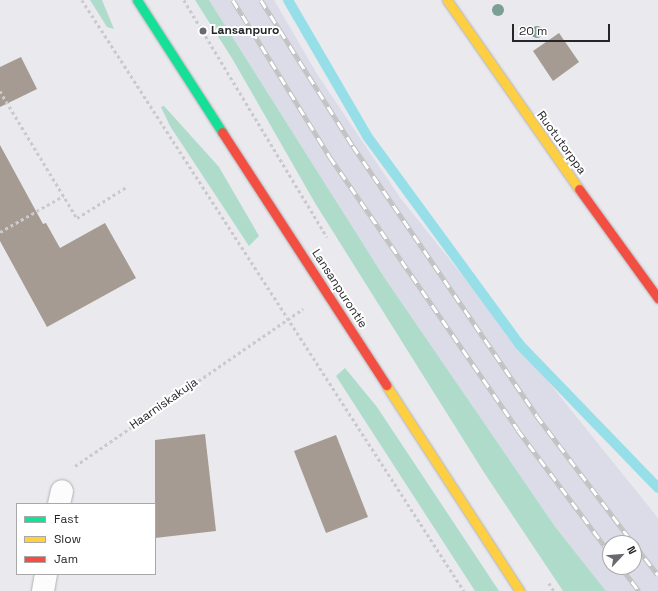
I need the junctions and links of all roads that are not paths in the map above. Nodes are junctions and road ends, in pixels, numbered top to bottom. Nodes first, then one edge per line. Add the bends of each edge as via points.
1 (137, 0) edge
2 (446, 0) edge
3 (658, 298) edge
4 (46, 575) edge
5 (43, 591) edge
6 (520, 591) edge

1 - 6 street, Lansanpurontie
2 - 3 street, Ruotutorppa
4 - 5 street

